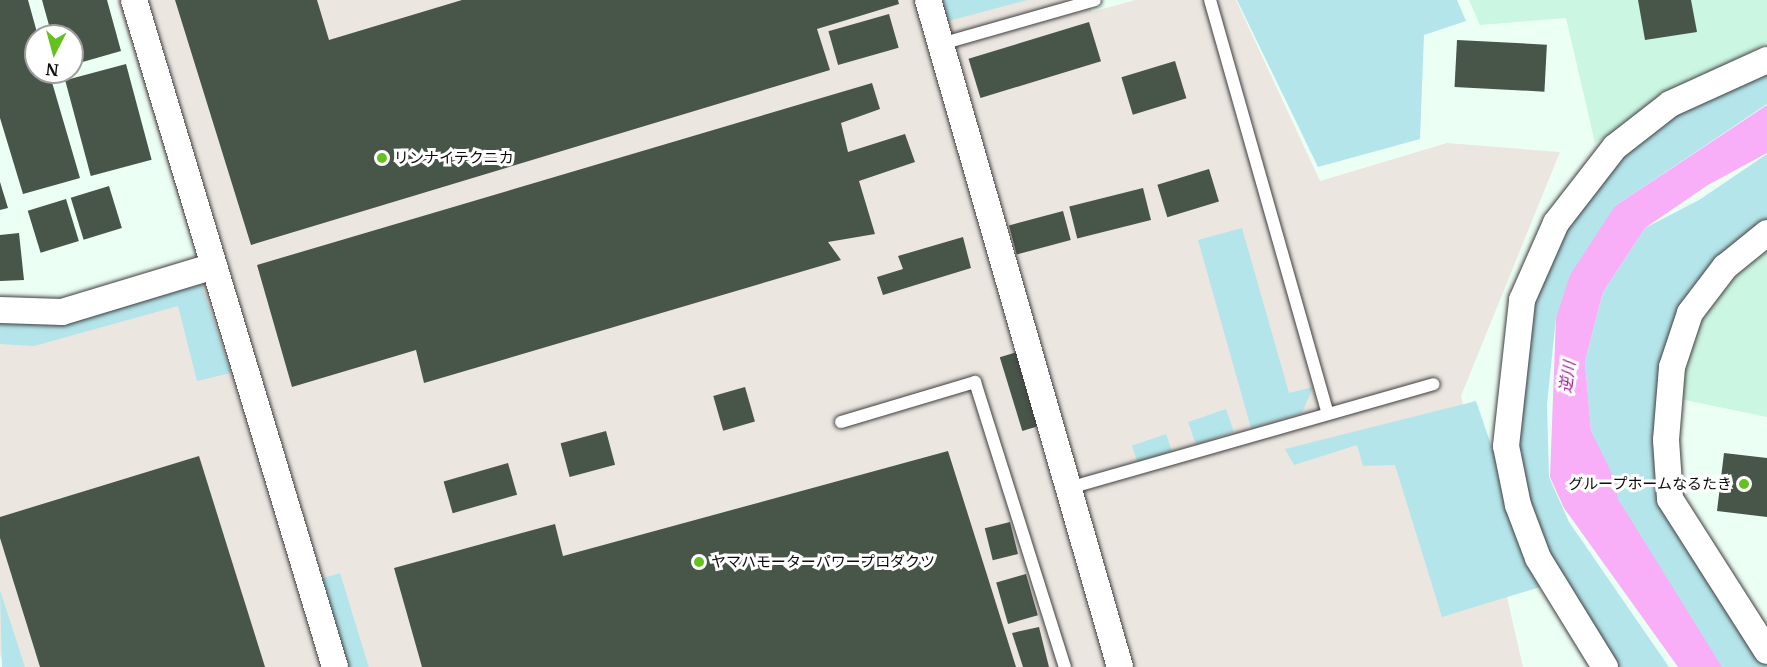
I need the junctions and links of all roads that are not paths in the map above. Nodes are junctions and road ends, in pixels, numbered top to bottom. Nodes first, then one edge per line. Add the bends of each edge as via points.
1 (134, 0) edge
2 (928, 0) edge
3 (1095, 0) edge
4 (1210, 0) edge
5 (941, 44) junction
6 (1767, 60) edge
7 (1767, 233) edge
8 (214, 266) junction
9 (0, 310) edge
10 (1433, 384) dead end
11 (1328, 414) junction
12 (841, 422) dead end
13 (1069, 488) junction
14 (1767, 651) edge
15 (335, 667) edge
16 (1065, 667) edge
17 (1120, 667) edge
18 (1605, 667) edge

1 - 8 street
2 - 5 street
3 - 5 lane
4 - 11 lane
5 - 13 street
6 - 18 street via 1670,104 1615,147 1556,223 1522,300 1506,446 1518,505 1538,558
7 - 14 street via 1725,267 1690,313 1671,367 1666,440 1670,499
8 - 9 street via 62,312
8 - 15 street
10 - 11 lane
11 - 13 lane
12 - 16 lane via 975,382
13 - 17 street

